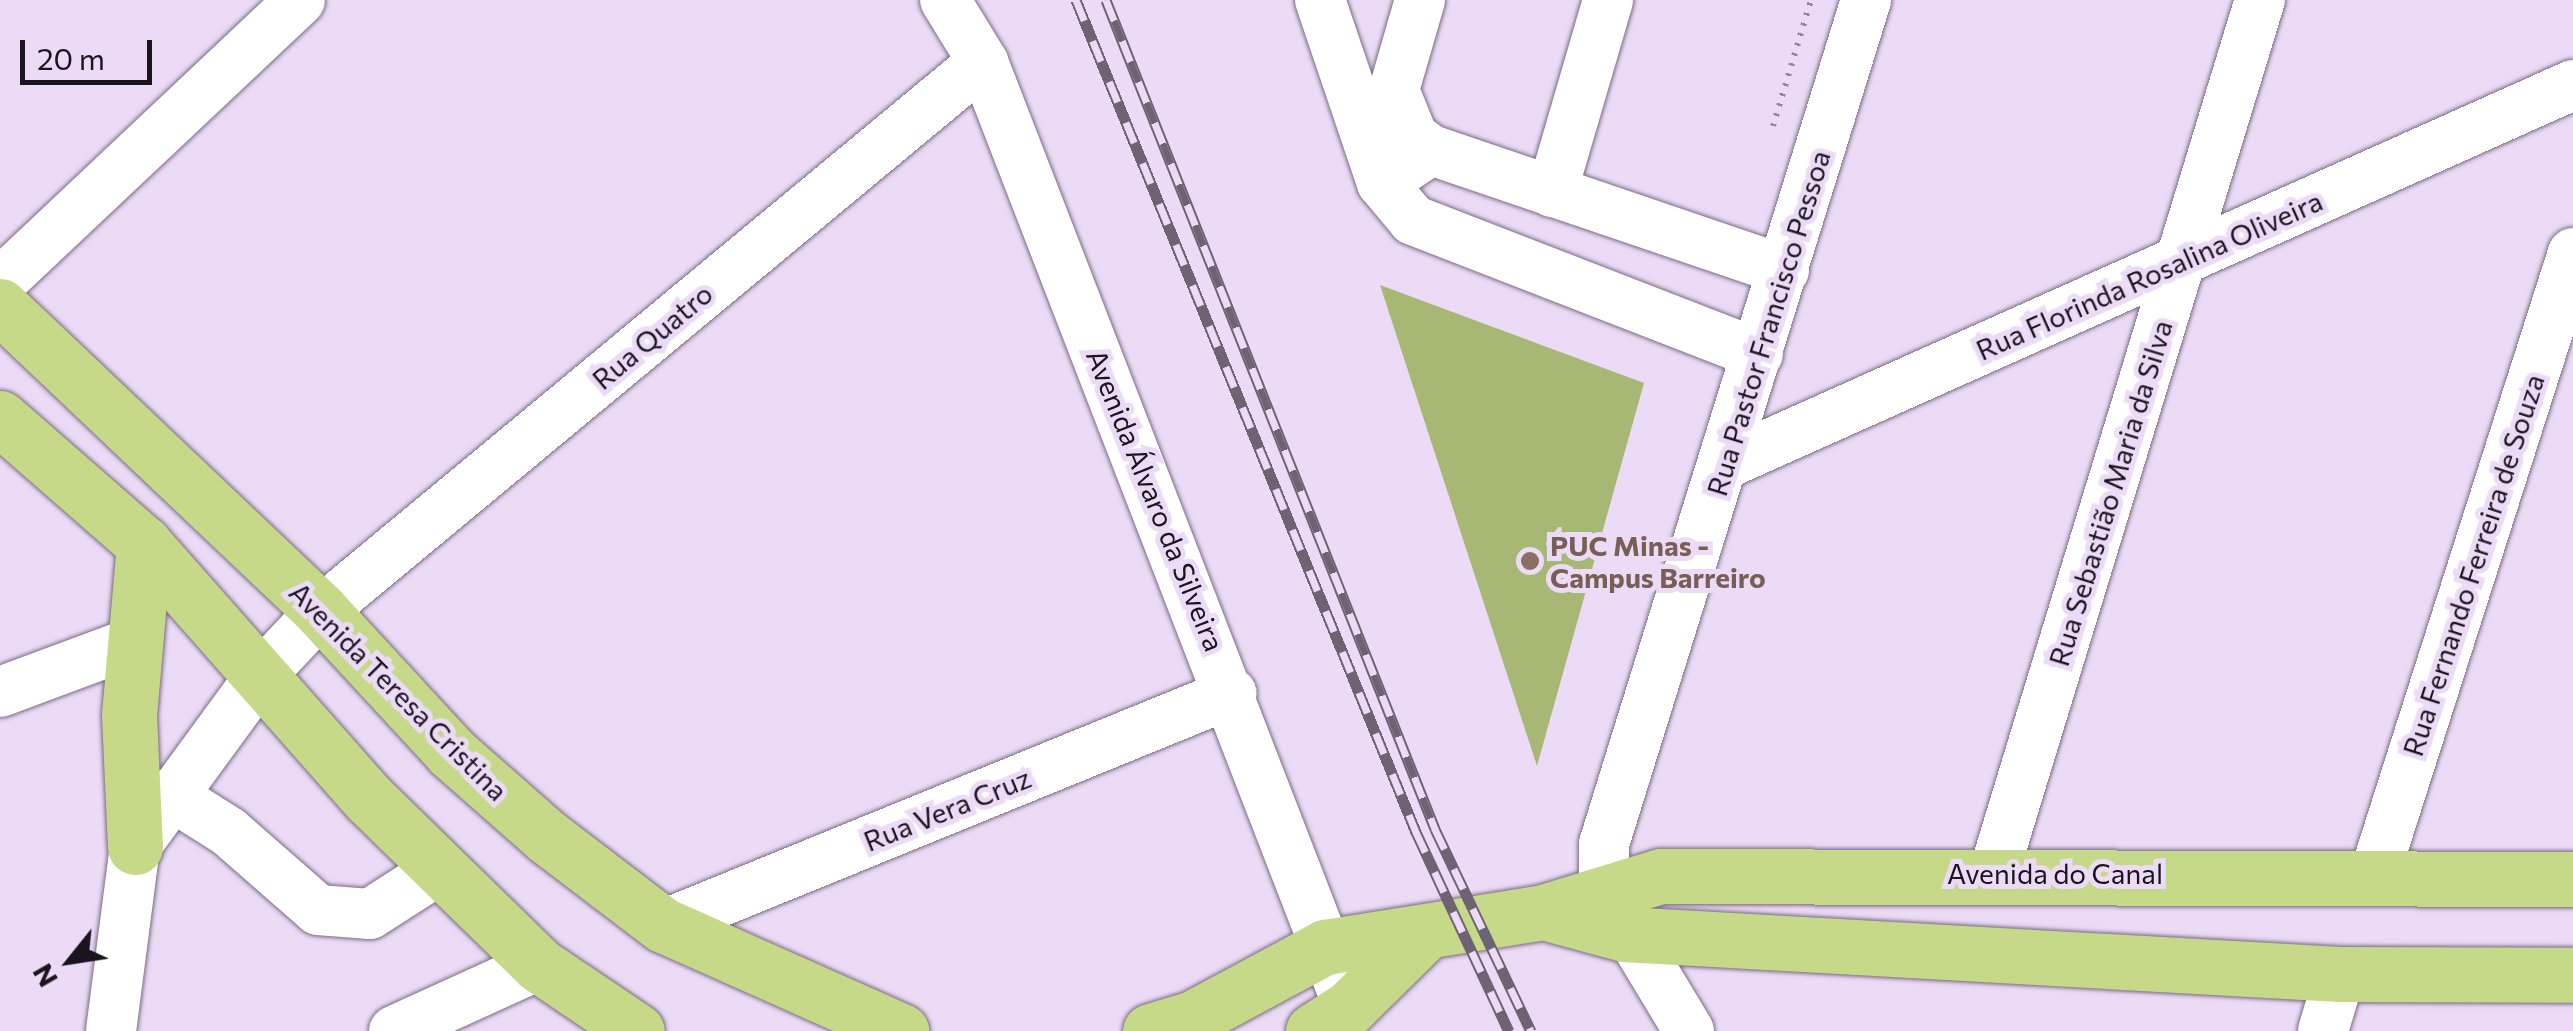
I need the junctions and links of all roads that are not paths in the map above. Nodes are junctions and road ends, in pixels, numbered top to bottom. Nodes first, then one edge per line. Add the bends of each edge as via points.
1 (300, 0) edge
2 (945, 0) edge
3 (1320, 0) edge
4 (1420, 0) edge
5 (1608, 0) edge
6 (1866, 0) edge
7 (2260, 0) edge
8 (982, 62) junction
9 (2573, 85) edge
10 (1431, 150) junction
11 (1382, 183) junction
12 (1552, 192) junction
13 (2573, 254) edge
14 (2182, 260) junction
15 (1784, 270) junction
16 (0, 283) edge
17 (0, 306) edge
18 (1758, 354) junction
19 (0, 418) edge
20 (1726, 464) junction
21 (144, 544) junction
22 (321, 611) junction
23 (132, 643) junction
24 (260, 675) junction
25 (0, 692) edge
26 (1232, 693) junction
27 (169, 794) junction
28 (134, 847) junction
29 (440, 869) junction
30 (1994, 872) junction
31 (2374, 876) junction
32 (2573, 879) edge
33 (1614, 912) junction
34 (663, 925) junction
35 (1426, 932) junction
36 (1325, 947) junction
37 (539, 965) junction
38 (2340, 974) junction
39 (2573, 975) edge
40 (1331, 1019) edge
41 (111, 1031) edge
42 (394, 1031) edge
43 (637, 1031) edge
44 (901, 1031) edge
45 (1150, 1031) edge
46 (1689, 1031) edge
47 (2323, 1031) edge

1 - 16 street
2 - 8 street, Avenida Álvaro da Silveira
3 - 11 street
4 - 10 street via 1394,90 1413,138
5 - 12 street
6 - 15 street, Rua Pastor Francisco Pessoa
7 - 14 street, Rua Sebastião Maria da Silva
8 - 22 street, Rua Quatro
8 - 26 street, Avenida Álvaro da Silveira
9 - 14 street, Rua Florinda Rosalina Oliveira
10 - 11 street
10 - 12 street
11 - 18 street via 1413,220
12 - 15 street
13 - 31 street, Rua Fernando Ferreira de Souza
14 - 20 street, Rua Florinda Rosalina Oliveira
14 - 30 street, Rua Sebastião Maria da Silva
15 - 18 street, Rua Pastor Francisco Pessoa
17 - 22 main road, Avenida Teresa Cristina
18 - 20 street, Rua Pastor Francisco Pessoa
19 - 21 main road
20 - 33 street, Rua Pastor Francisco Pessoa via 1604,844
21 - 23 main road
21 - 24 main road
22 - 24 street, Rua Quatro
22 - 34 main road, Avenida Teresa Cristina via 452,754
23 - 25 street
23 - 28 main road
24 - 27 street, Rua Quatro
24 - 29 main road
26 - 34 street, Rua Vera Cruz
26 - 36 street, Avenida Álvaro da Silveira
27 - 28 street, Rua Quatro
27 - 29 street via 229,832 318,910 370,914
28 - 41 street
29 - 37 main road
30 - 31 main road, Avenida do Canal
30 - 33 main road, Avenida do Canal via 1661,876
31 - 32 main road, Avenida do Canal
33 - 35 main road, Avenida do Canal via 1543,912
33 - 38 main road, Avenida do Canal
33 - 46 street
34 - 44 main road, Avenida Teresa Cristina
35 - 36 main road
35 - 40 main road
36 - 40 street, Avenida Álvaro da Silveira
36 - 45 main road via 1193,1018
37 - 42 street
37 - 43 main road
38 - 39 main road, Avenida do Canal
38 - 47 street

